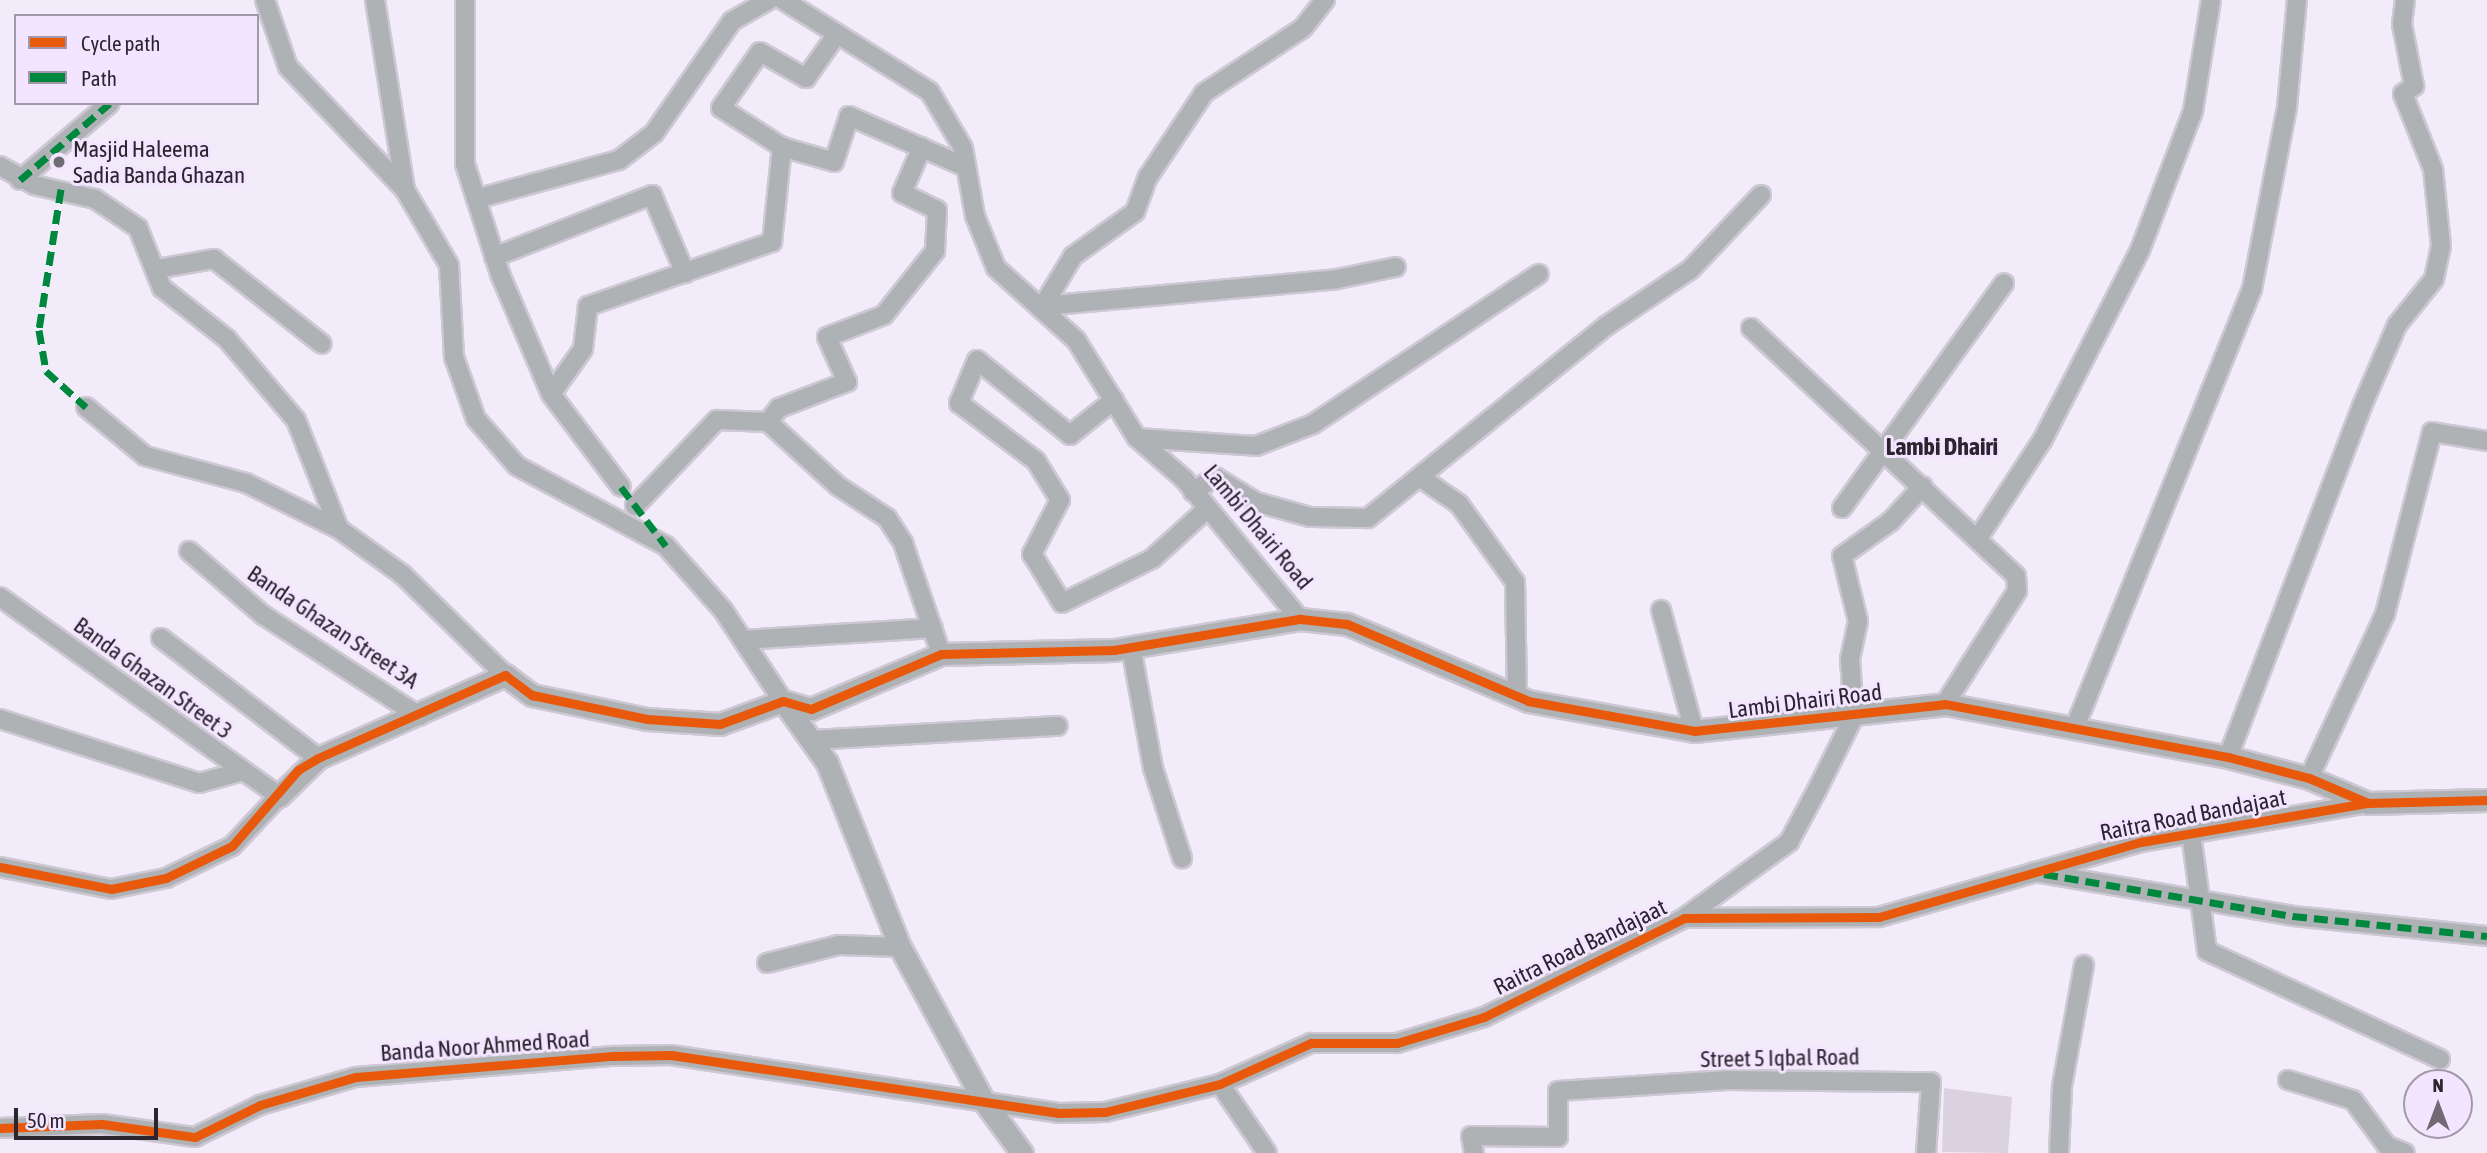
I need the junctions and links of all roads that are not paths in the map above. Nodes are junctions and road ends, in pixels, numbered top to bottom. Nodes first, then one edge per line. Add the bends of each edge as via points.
1 (265, 0) edge
2 (375, 0) edge
3 (464, 0) edge
4 (769, 0) edge
5 (783, 0) edge
6 (1325, 0) edge
7 (2211, 0) edge
8 (2297, 0) edge
9 (2405, 0) edge
10 (837, 34) junction
11 (108, 105) edge
12 (922, 147) junction
13 (782, 148) junction
14 (0, 166) edge
15 (966, 167) junction
16 (20, 180) junction
17 (405, 190) junction
18 (1760, 195) dead end
19 (476, 199) junction
20 (494, 257) junction
21 (1396, 267) dead end
22 (157, 269) junction
23 (685, 273) junction
24 (1539, 274) dead end
25 (2004, 283) dead end
26 (1043, 306) junction
27 (1751, 328) dead end
28 (322, 344) dead end
29 (551, 394) junction
30 (1114, 400) junction
31 (86, 407) dead end
32 (768, 422) junction
33 (1137, 438) junction
34 (2487, 441) edge
35 (1884, 455) junction
36 (1421, 478) junction
37 (1923, 486) junction
38 (621, 487) dead end
39 (1194, 492) junction
40 (635, 506) dead end
41 (1842, 508) dead end
42 (1207, 509) junction
43 (339, 529) junction
44 (1978, 538) junction
45 (190, 551) dead end
46 (0, 597) edge
47 (1661, 610) dead end
48 (1300, 619) junction
49 (933, 628) junction
50 (161, 638) dead end
51 (743, 640) junction
52 (1131, 647) junction
53 (941, 654) junction
54 (505, 675) junction
55 (1517, 696) junction
56 (782, 701) junction
57 (1945, 704) junction
58 (419, 716) junction
59 (1854, 716) junction
60 (0, 719) edge
61 (1058, 726) dead end
62 (2075, 727) junction
63 (1694, 731) junction
64 (813, 740) junction
65 (2228, 757) junction
66 (318, 758) junction
67 (240, 772) junction
68 (2309, 778) junction
69 (279, 796) junction
70 (2487, 800) edge
71 (2368, 803) junction
72 (2191, 834) junction
73 (1182, 858) dead end
74 (0, 867) edge
75 (2028, 870) junction
76 (2198, 898) junction
77 (1684, 918) junction
78 (2487, 936) edge
79 (900, 947) junction
80 (767, 963) dead end
81 (2084, 965) dead end
82 (2440, 1059) dead end
83 (2288, 1080) dead end
84 (1220, 1084) junction
85 (983, 1100) junction
86 (0, 1128) edge
87 (1022, 1153) edge
88 (1267, 1153) edge
89 (1474, 1153) edge
90 (1926, 1153) edge
91 (2059, 1153) edge
92 (2405, 1153) edge

1 - 17 street via 288,67
2 - 17 street
3 - 19 street via 465,164
4 - 19 street via 732,21 654,133 619,160
5 - 10 street, Lambi Dhairi Road
6 - 26 street via 1303,28 1204,93 1148,177 1135,212 1073,256
7 - 44 street via 2193,111 2140,250 2043,439
8 - 62 street via 2287,107 2252,289
9 - 65 street via 2402,24 2414,86 2403,94 2433,169 2441,246 2434,279 2397,325 2362,406
10 - 13 street via 806,78 761,52 721,108
10 - 15 street, Lambi Dhairi Road via 930,92 963,148
11 - 16 street
12 - 13 street via 849,116 834,162
12 - 15 street
12 - 32 street via 902,193 937,210 935,251 884,314 827,337 847,382 779,408
13 - 23 street via 772,242
14 - 16 street
15 - 26 street, Lambi Dhairi Road via 975,216 996,268
16 - 22 street via 95,199 138,228
17 - 51 street via 449,265 454,357 476,419 517,466 666,546
18 - 36 street via 1691,269 1606,326
19 - 20 street
20 - 23 street via 652,195
20 - 29 street
21 - 26 street via 1337,279
22 - 28 street via 214,259
22 - 43 street via 162,288 228,339 296,420
23 - 29 street via 588,306 583,349
24 - 33 street via 1313,424 1256,446
25 - 35 street
26 - 30 street, Lambi Dhairi Road via 1076,340
27 - 35 street
29 - 38 street
30 - 33 street, Lambi Dhairi Road
30 - 42 street via 1070,435 976,360 958,403 1035,461 1060,500 1032,554 1062,603 1152,559
31 - 43 street via 145,456 246,483
32 - 40 street via 718,420
32 - 49 street via 838,486 887,518 903,542
33 - 39 street, Lambi Dhairi Road
34 - 68 street via 2432,432 2385,614
35 - 37 street
35 - 41 street
36 - 39 street via 1368,518 1310,517 1256,502 1215,477
36 - 55 street via 1460,504 1515,582
37 - 44 street
37 - 59 street via 1891,520 1842,556 1858,621 1850,659
39 - 42 street, Lambi Dhairi Road
42 - 48 street, Lambi Dhairi Road via 1272,578
43 - 54 street via 403,575
44 - 57 street via 2019,583
45 - 58 street, Banda Ghazan Street 3A via 263,615
46 - 67 street, Banda Ghazan Street 3
47 - 63 street
48 - 52 street
48 - 55 street, Lambi Dhairi Road via 1347,624
49 - 51 street
49 - 53 street
50 - 66 street
51 - 56 street
52 - 53 street
52 - 73 street via 1153,768
53 - 56 street via 811,709
54 - 56 street via 532,695 647,719 720,724
54 - 58 street
55 - 63 street, Lambi Dhairi Road
56 - 64 street
57 - 59 street, Lambi Dhairi Road
57 - 62 street, Lambi Dhairi Road
58 - 66 street
59 - 63 street, Lambi Dhairi Road
59 - 77 street via 1789,842
60 - 67 street via 199,783
61 - 64 street
62 - 65 street, Lambi Dhairi Road
64 - 79 street
65 - 68 street, Lambi Dhairi Road
66 - 69 street
67 - 69 street, Banda Ghazan Street 3
68 - 71 street, Lambi Dhairi Road
69 - 74 street via 232,846 166,878 111,889
70 - 71 street, Lambi Dhairi Road
71 - 72 street, Raitra Road Bandajaat
72 - 75 street, Raitra Road Bandajaat
72 - 76 street
75 - 76 street
75 - 77 street, Raitra Road Bandajaat via 1879,917
76 - 78 street via 2293,916
76 - 82 street via 2207,951
77 - 84 street, Raitra Road Bandajaat via 1484,1017 1396,1043 1311,1043
79 - 80 street via 839,945
79 - 85 street
81 - 91 street via 2062,1086
83 - 92 street via 2353,1100 2387,1146
84 - 85 street, Raitra Road Bandajaat via 1105,1112 1059,1113
84 - 88 street
85 - 86 street, Banda Noor Ahmed Road via 682,1056 613,1056 356,1077 260,1105 195,1137 102,1124
85 - 87 street
89 - 90 street, Street 5 Iqbal Road via 1471,1136 1558,1137 1558,1091 1728,1080 1931,1082

